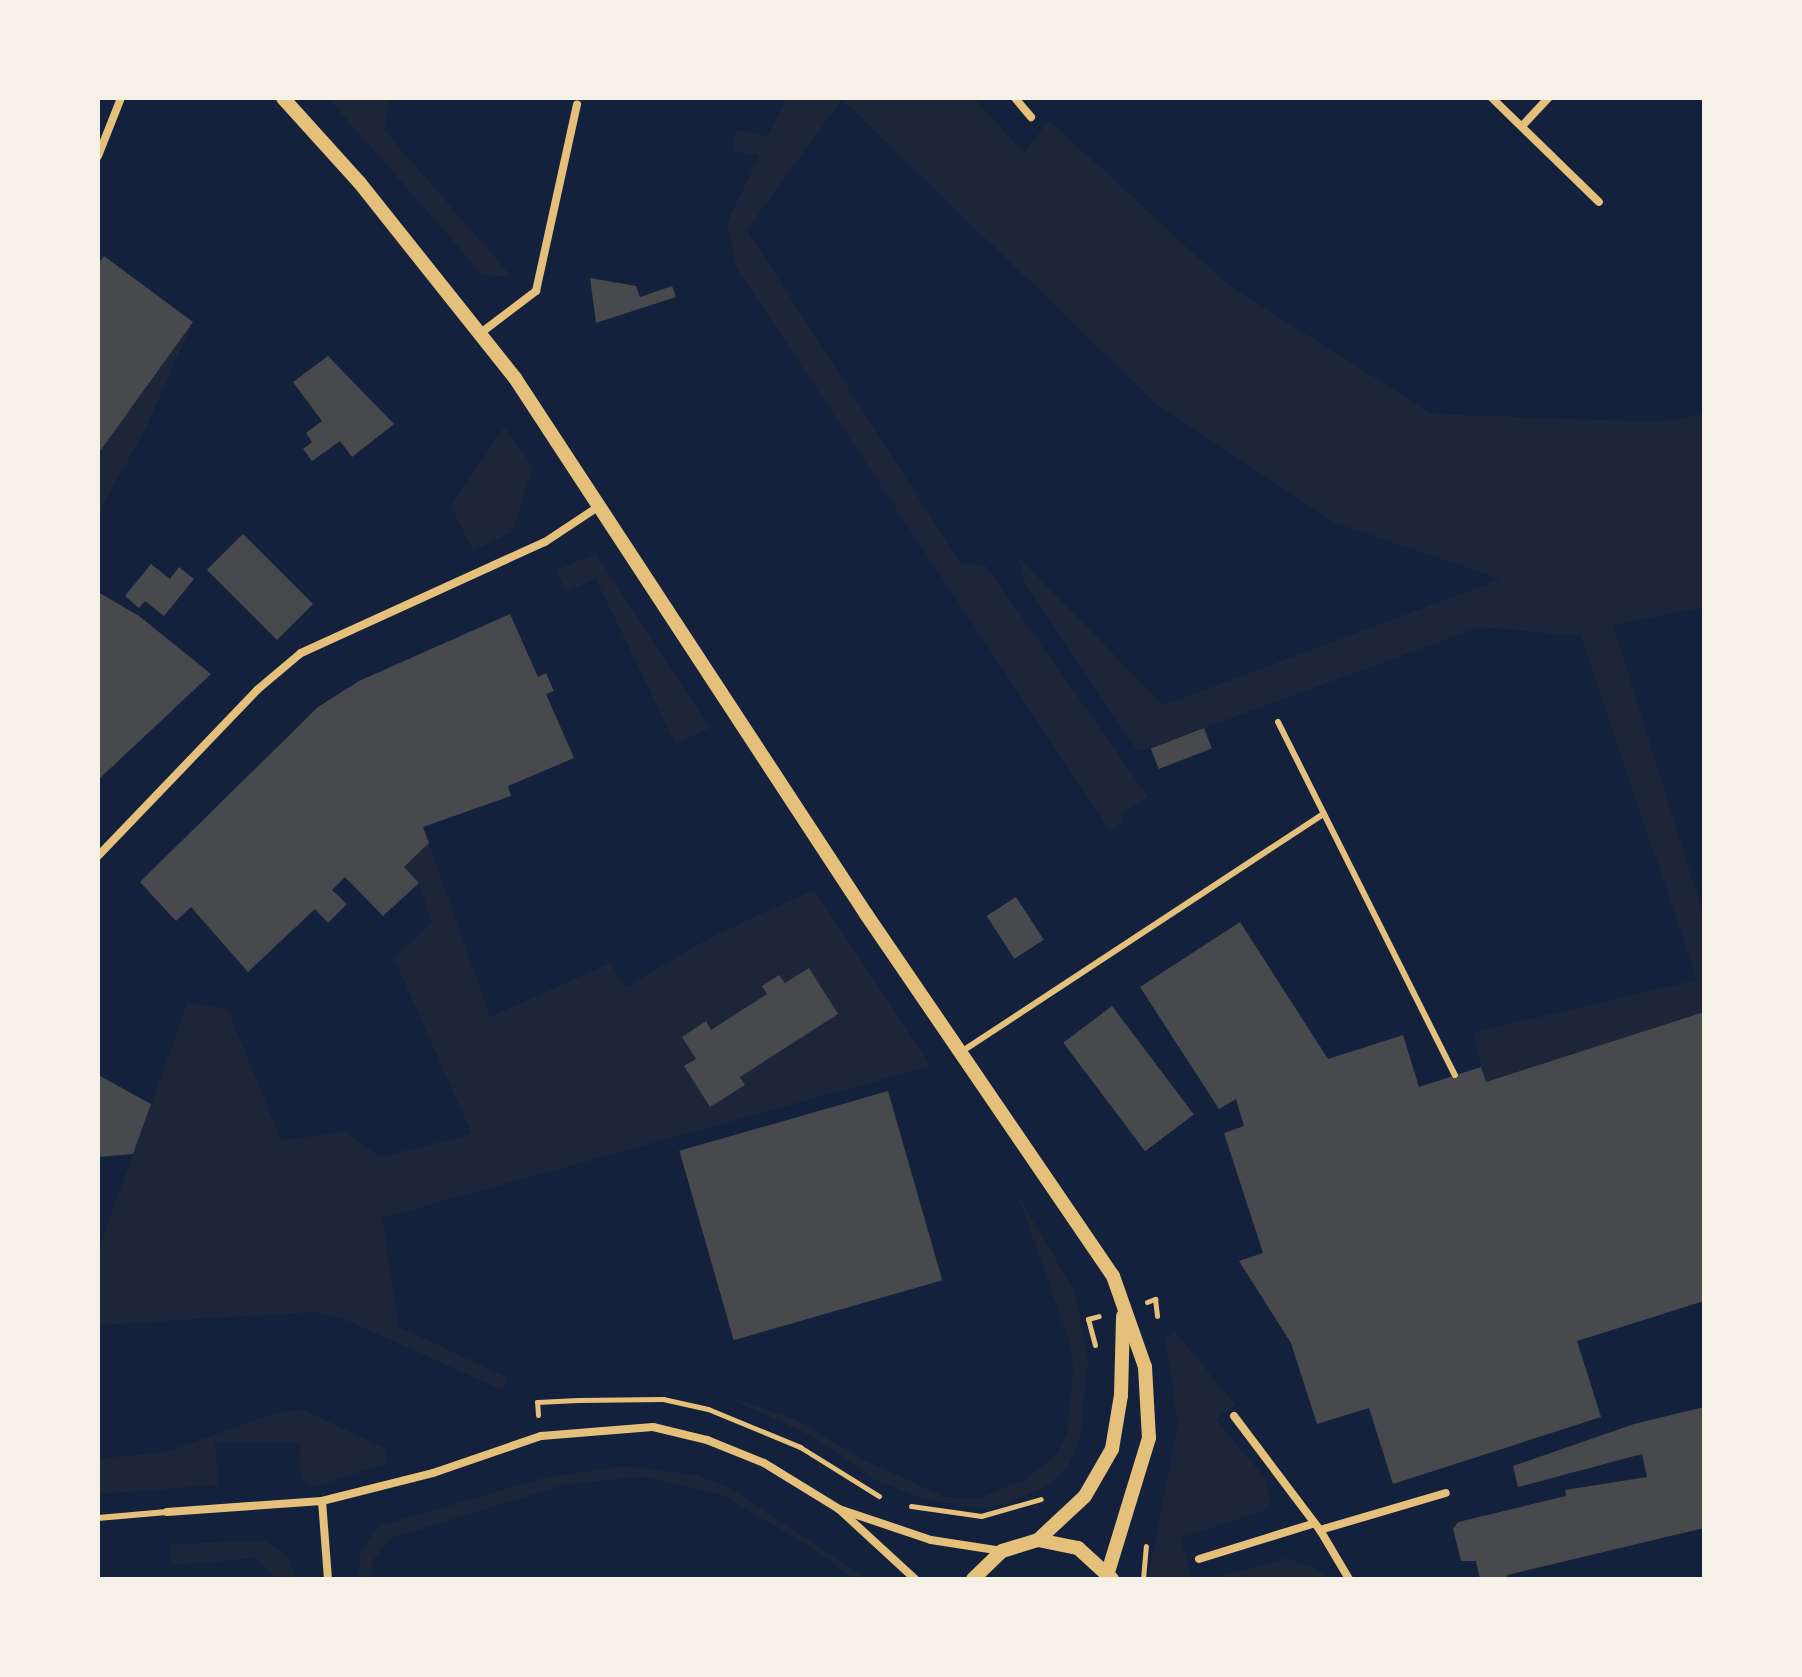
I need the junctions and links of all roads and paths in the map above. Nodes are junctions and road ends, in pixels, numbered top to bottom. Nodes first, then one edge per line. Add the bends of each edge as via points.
1 (121, 98) edge
2 (283, 98) edge
3 (1015, 98) edge
4 (1492, 98) edge
5 (1548, 98) edge
6 (577, 104) dead end
7 (1031, 117) dead end
8 (1523, 125) junction
9 (98, 156) edge
10 (1599, 202) dead end
11 (482, 332) junction
12 (601, 505) junction
13 (1278, 722) dead end
14 (1324, 814) junction
15 (98, 856) edge
16 (961, 1052) junction
17 (1455, 1075) dead end
18 (1155, 1299) dead end
19 (1123, 1310) junction
20 (1096, 1348) dead end
21 (537, 1402) dead end
22 (1234, 1416) dead end
23 (1446, 1493) dead end
24 (1046, 1497) dead end
25 (322, 1501) junction
26 (890, 1502) dead end
27 (903, 1505) dead end
28 (839, 1509) junction
29 (167, 1512) joint
30 (98, 1518) edge
31 (1317, 1526) junction
32 (1038, 1540) junction
33 (1002, 1551) junction
34 (1199, 1559) dead end
35 (1110, 1576) edge
36 (328, 1579) edge
37 (915, 1579) edge
38 (973, 1579) edge
39 (1349, 1579) edge

1 - 9 street
2 - 11 street
3 - 7 street
4 - 8 street
5 - 8 street
6 - 11 street via 536,291
8 - 10 street
11 - 12 street
12 - 15 street via 545,542 301,653 257,690
12 - 16 street
13 - 14 lane
14 - 16 lane
14 - 17 lane
16 - 19 street via 1113,1276
18 - 19 path
19 - 20 path via 1088,1319
19 - 32 street via 1121,1395 1112,1449 1085,1496
19 - 35 street via 1145,1367 1149,1438
21 - 26 path via 663,1399 708,1409 800,1447
22 - 31 street
23 - 31 street
24 - 27 path via 981,1516
25 - 28 street via 433,1473 541,1436 653,1427 707,1440 764,1463
25 - 29 street
25 - 36 street
28 - 33 street via 931,1540
28 - 37 street
29 - 30 lane
31 - 34 street
31 - 39 street
32 - 33 street
32 - 35 street via 1078,1548
33 - 38 street

